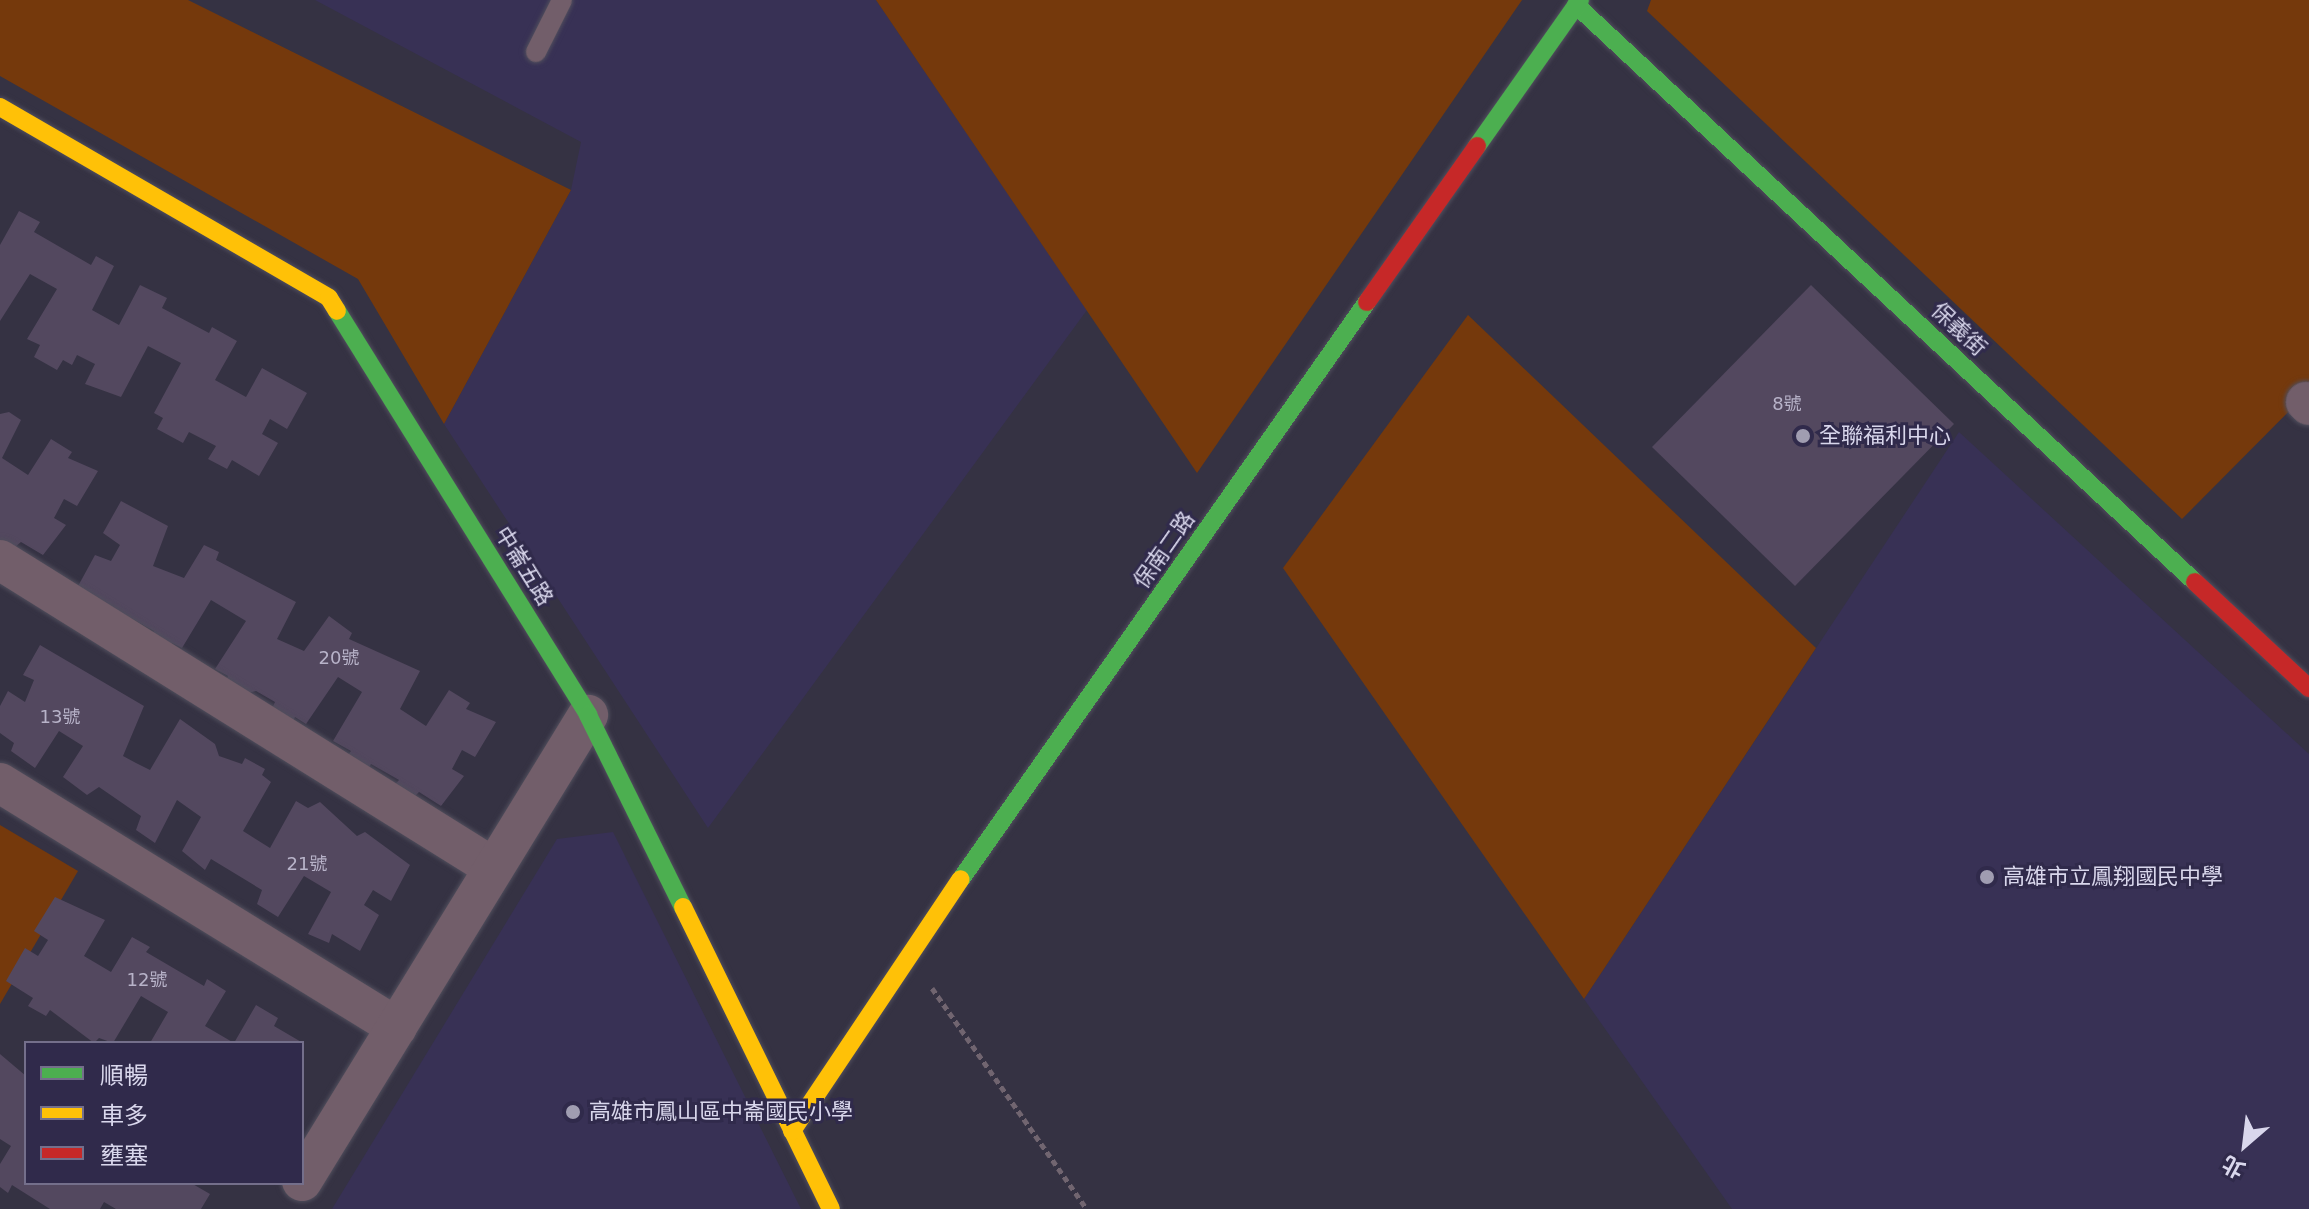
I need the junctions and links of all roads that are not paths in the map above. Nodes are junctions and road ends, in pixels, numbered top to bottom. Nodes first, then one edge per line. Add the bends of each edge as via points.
1 (562, 0) edge
2 (1578, 3) edge
3 (536, 52) dead end
4 (0, 107) edge
5 (0, 560) edge
6 (2309, 688) edge
7 (588, 715) junction
8 (0, 783) edge
9 (494, 868) junction
10 (397, 1027) junction
11 (792, 1131) junction
12 (304, 1177) edge
13 (299, 1185) edge
14 (285, 1209) edge
15 (831, 1209) edge

1 - 3 lane
2 - 6 street, 保義街
2 - 11 street, 保南二路 via 908,954
4 - 7 street, 中崙五路 via 329,298
5 - 9 street
7 - 9 street
7 - 11 street, 中崙五路
8 - 10 street
9 - 10 street
10 - 12 street
11 - 15 street, 中崙五路
13 - 14 street

